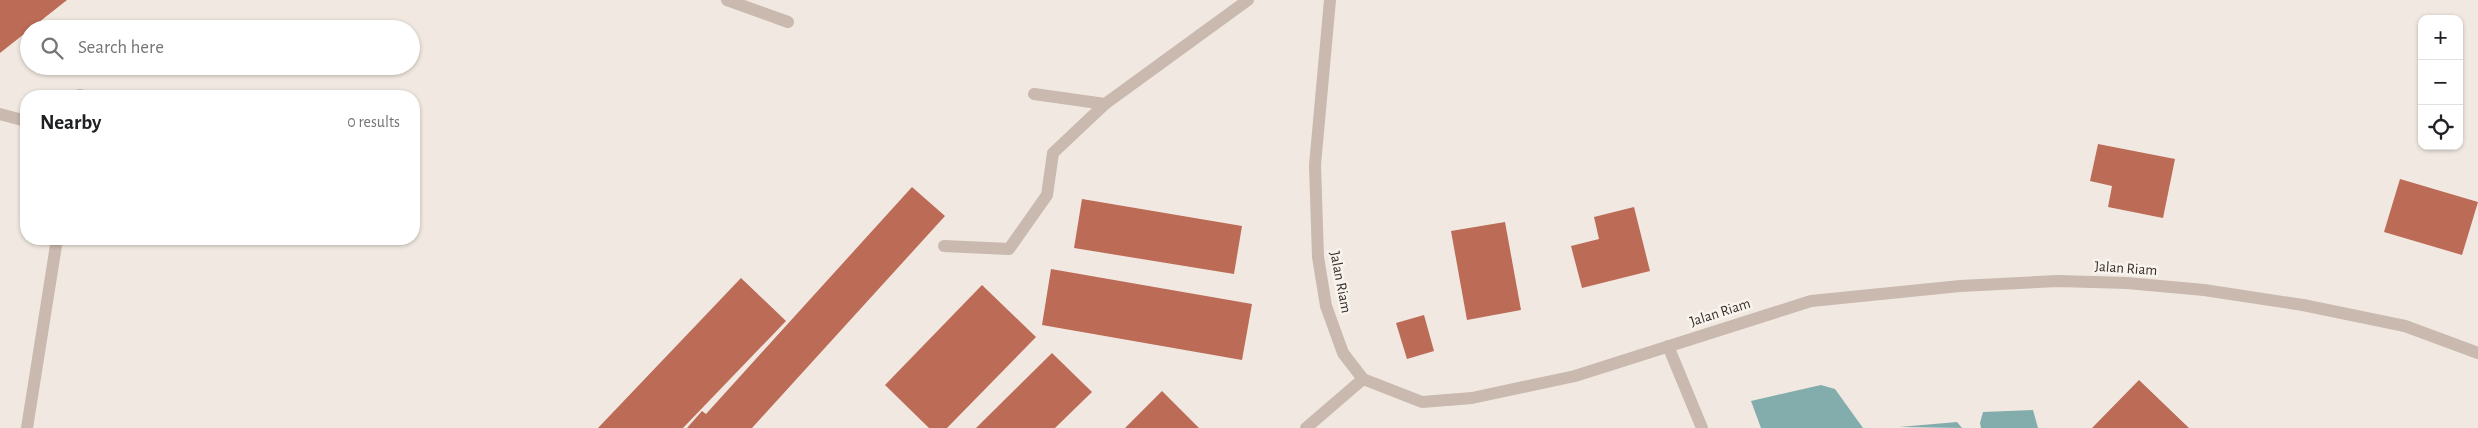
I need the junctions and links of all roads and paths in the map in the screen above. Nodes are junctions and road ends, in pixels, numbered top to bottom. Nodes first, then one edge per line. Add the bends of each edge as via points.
1 (727, 0) edge
2 (1248, 0) edge
3 (1330, 0) edge
4 (788, 22) dead end
5 (1034, 94) dead end
6 (1105, 104) junction
7 (0, 114) edge
8 (20, 119) edge
9 (56, 245) edge
10 (944, 246) dead end
11 (1668, 346) junction
12 (2478, 353) edge
13 (1363, 379) junction
14 (27, 428) edge
15 (1306, 428) edge
16 (1702, 428) edge

1 - 4 street
2 - 6 street
3 - 13 street, Jalan Riam via 1315,166 1318,257 1326,306 1340,346
5 - 6 street
6 - 10 street via 1053,153 1047,195 1009,249
7 - 8 street
9 - 14 street
11 - 12 street, Jalan Riam via 1811,301 1960,286 2058,281 2204,290 2302,305 2405,326
11 - 13 street, Jalan Riam via 1575,376 1472,398 1422,402
11 - 16 street
13 - 15 street

